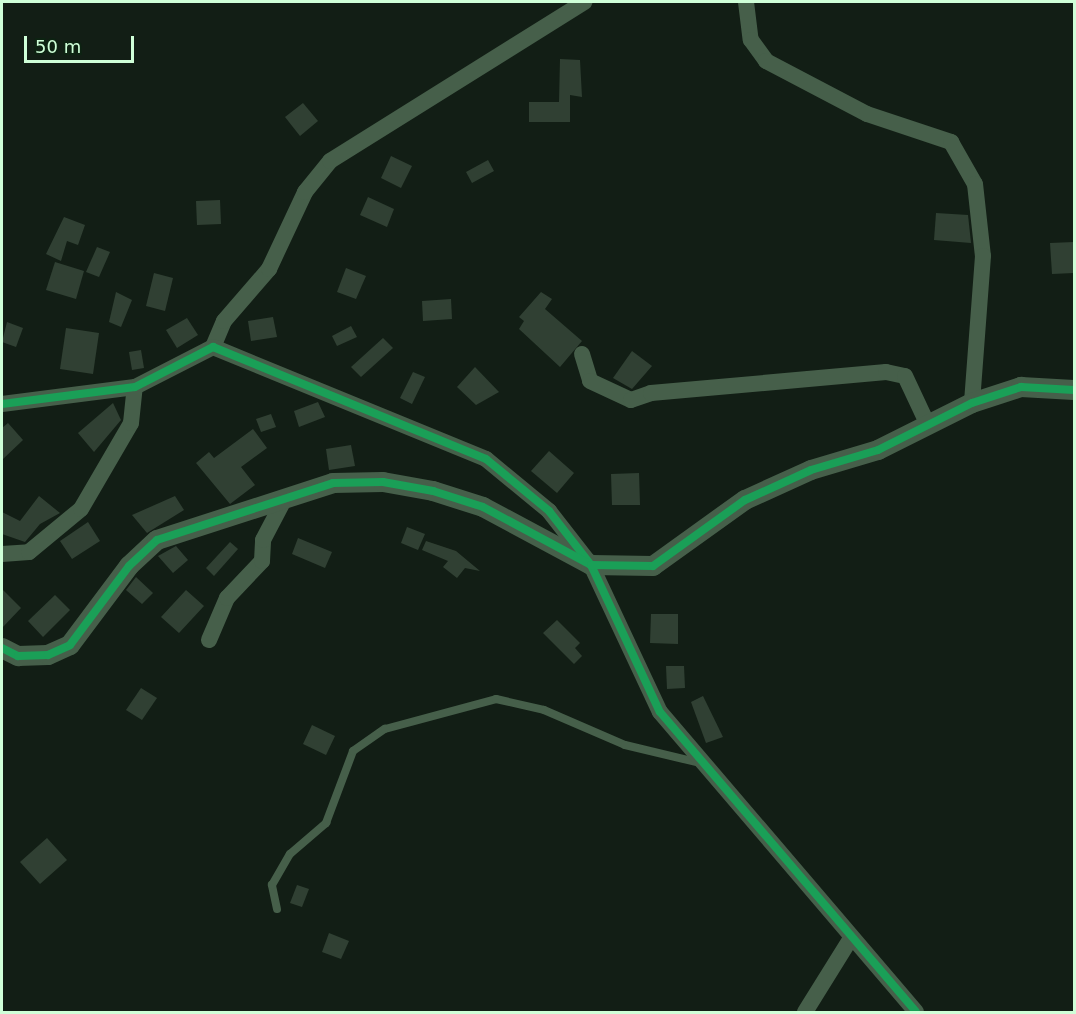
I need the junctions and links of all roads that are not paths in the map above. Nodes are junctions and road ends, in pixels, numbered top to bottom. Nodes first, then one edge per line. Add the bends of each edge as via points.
1 (584, 2) edge
2 (746, 2) edge
3 (213, 347) junction
4 (582, 354) dead end
5 (135, 387) junction
6 (1074, 390) edge
7 (972, 403) junction
8 (2, 404) edge
9 (928, 425) junction
10 (284, 500) junction
11 (2, 554) edge
12 (591, 565) junction
13 (209, 640) dead end
14 (2, 648) edge
15 (700, 763) junction
16 (277, 909) dead end
17 (851, 938) junction
18 (804, 1012) edge
19 (916, 1012) edge

1 - 3 street via 330,161 305,192 268,268 224,321
2 - 7 street via 751,40 766,61 867,114 951,142 975,184 983,256
3 - 5 street
3 - 12 street via 486,459 549,511
4 - 9 street via 590,381 631,400 651,393 886,372 905,376
5 - 8 street
5 - 11 street via 131,423 81,509 29,552
6 - 7 street via 1021,387
7 - 9 street
9 - 12 street via 878,450 811,470 745,500 653,566
10 - 12 street via 333,483 383,482 433,491 483,507
10 - 13 street via 263,540 262,561 227,598
10 - 14 street via 157,540 129,566 70,645 48,655 18,656
12 - 15 street via 660,712
15 - 16 lane via 625,745 544,710 496,699 385,729 353,751 326,823 290,854 272,885
15 - 17 street
17 - 18 street
17 - 19 street

